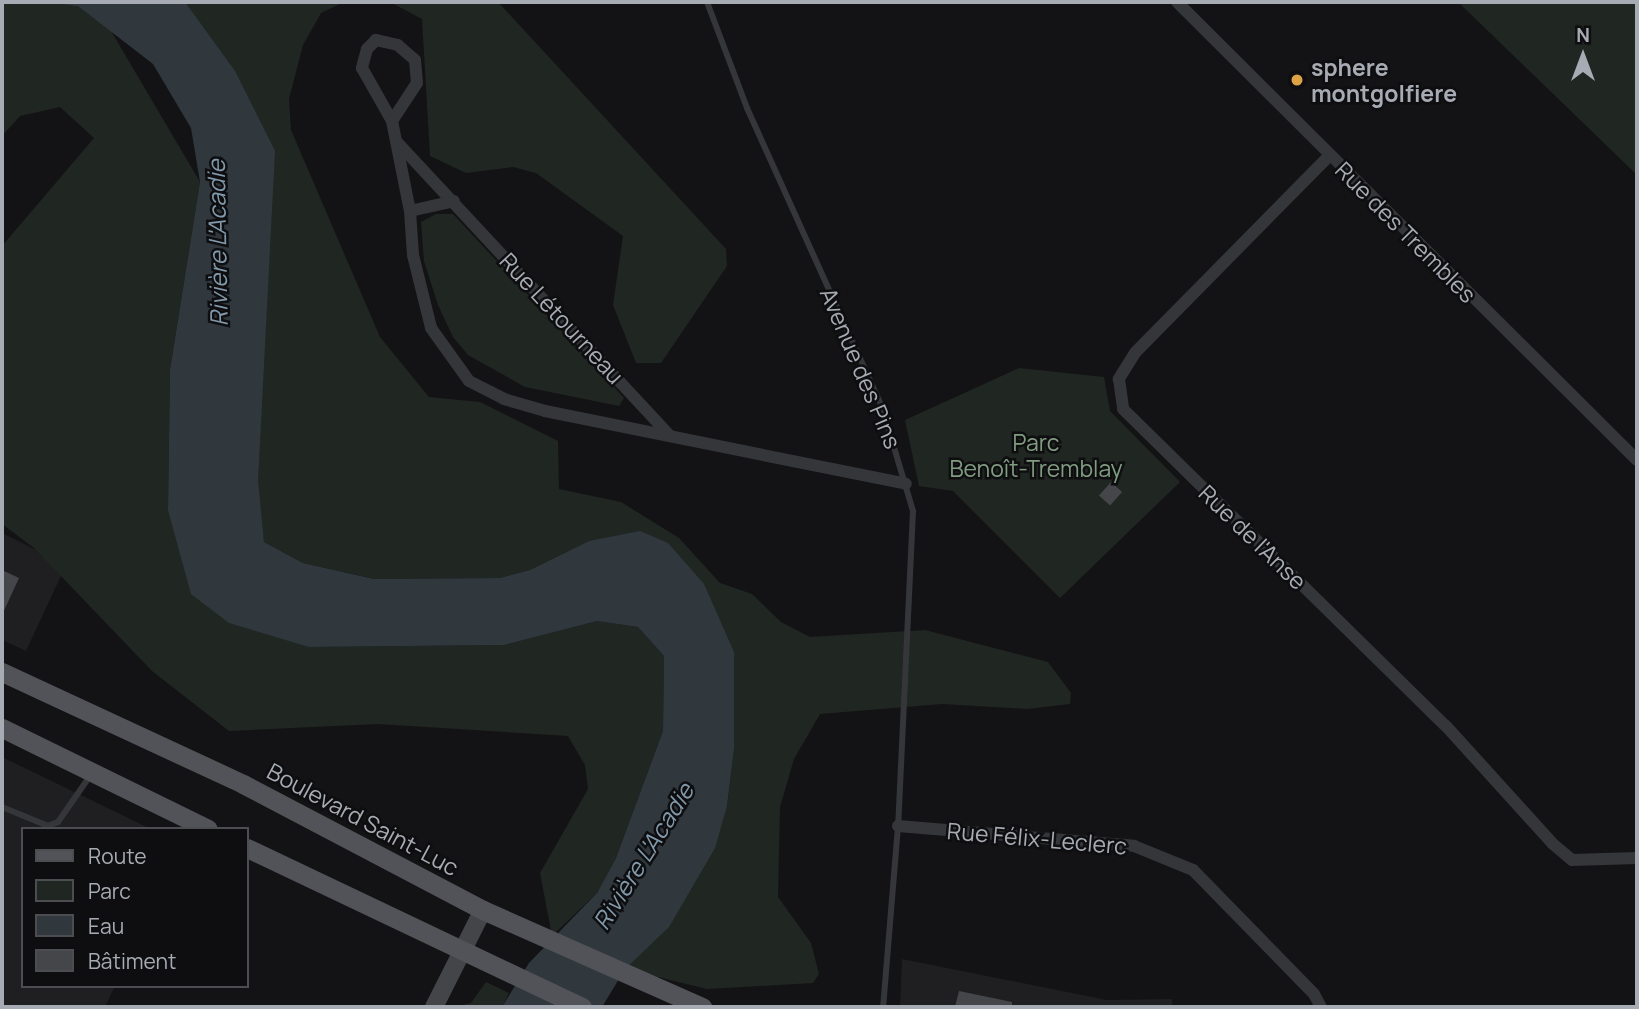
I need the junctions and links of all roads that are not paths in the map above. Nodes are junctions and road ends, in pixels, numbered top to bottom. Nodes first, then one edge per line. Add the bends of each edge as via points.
1 (707, 2) edge
2 (1177, 2) edge
3 (392, 121) junction
4 (396, 141) junction
5 (1329, 156) junction
6 (454, 201) junction
7 (410, 211) junction
8 (670, 435) junction
9 (1637, 460) edge
10 (906, 484) junction
11 (2, 672) edge
12 (2, 728) edge
13 (93, 772) junction
14 (2, 807) edge
15 (898, 826) junction
16 (204, 827) edge
17 (248, 848) edge
18 (1637, 858) edge
19 (483, 910) junction
20 (460, 953) junction
21 (433, 1007) edge
22 (582, 1007) edge
23 (702, 1007) edge
24 (883, 1007) edge
25 (1321, 1007) edge

1 - 10 lane, Avenue des Pins via 747,108 882,407
2 - 5 street, Rue des Trembles
3 - 3 street, Rue Létourneau via 417,83 415,60 398,45 376,40 367,48 362,68
3 - 4 street, Rue Létourneau
4 - 6 street, Rue Létourneau
4 - 7 street, Rue Létourneau
5 - 9 street, Rue des Trembles
5 - 18 street, Rue de l'Anse via 1135,353 1119,379 1123,409 1446,726 1553,844 1572,860
6 - 7 street
6 - 8 street, Rue Létourneau
7 - 8 street, Rue Létourneau via 413,255 431,328 470,381 504,399 535,408
8 - 10 street, Rue Létourneau
10 - 15 lane, Avenue des Pins via 913,511 913,570
11 - 19 main road, Boulevard Saint-Luc via 243,784
12 - 13 main road
13 - 14 lane via 58,822 39,824
13 - 16 main road
15 - 24 lane, Avenue des Pins
15 - 25 street, Rue Félix-Leclerc via 1134,846 1193,870 1314,994
17 - 20 main road
19 - 20 street
19 - 23 main road, Boulevard Saint-Luc
20 - 21 street
20 - 22 main road

